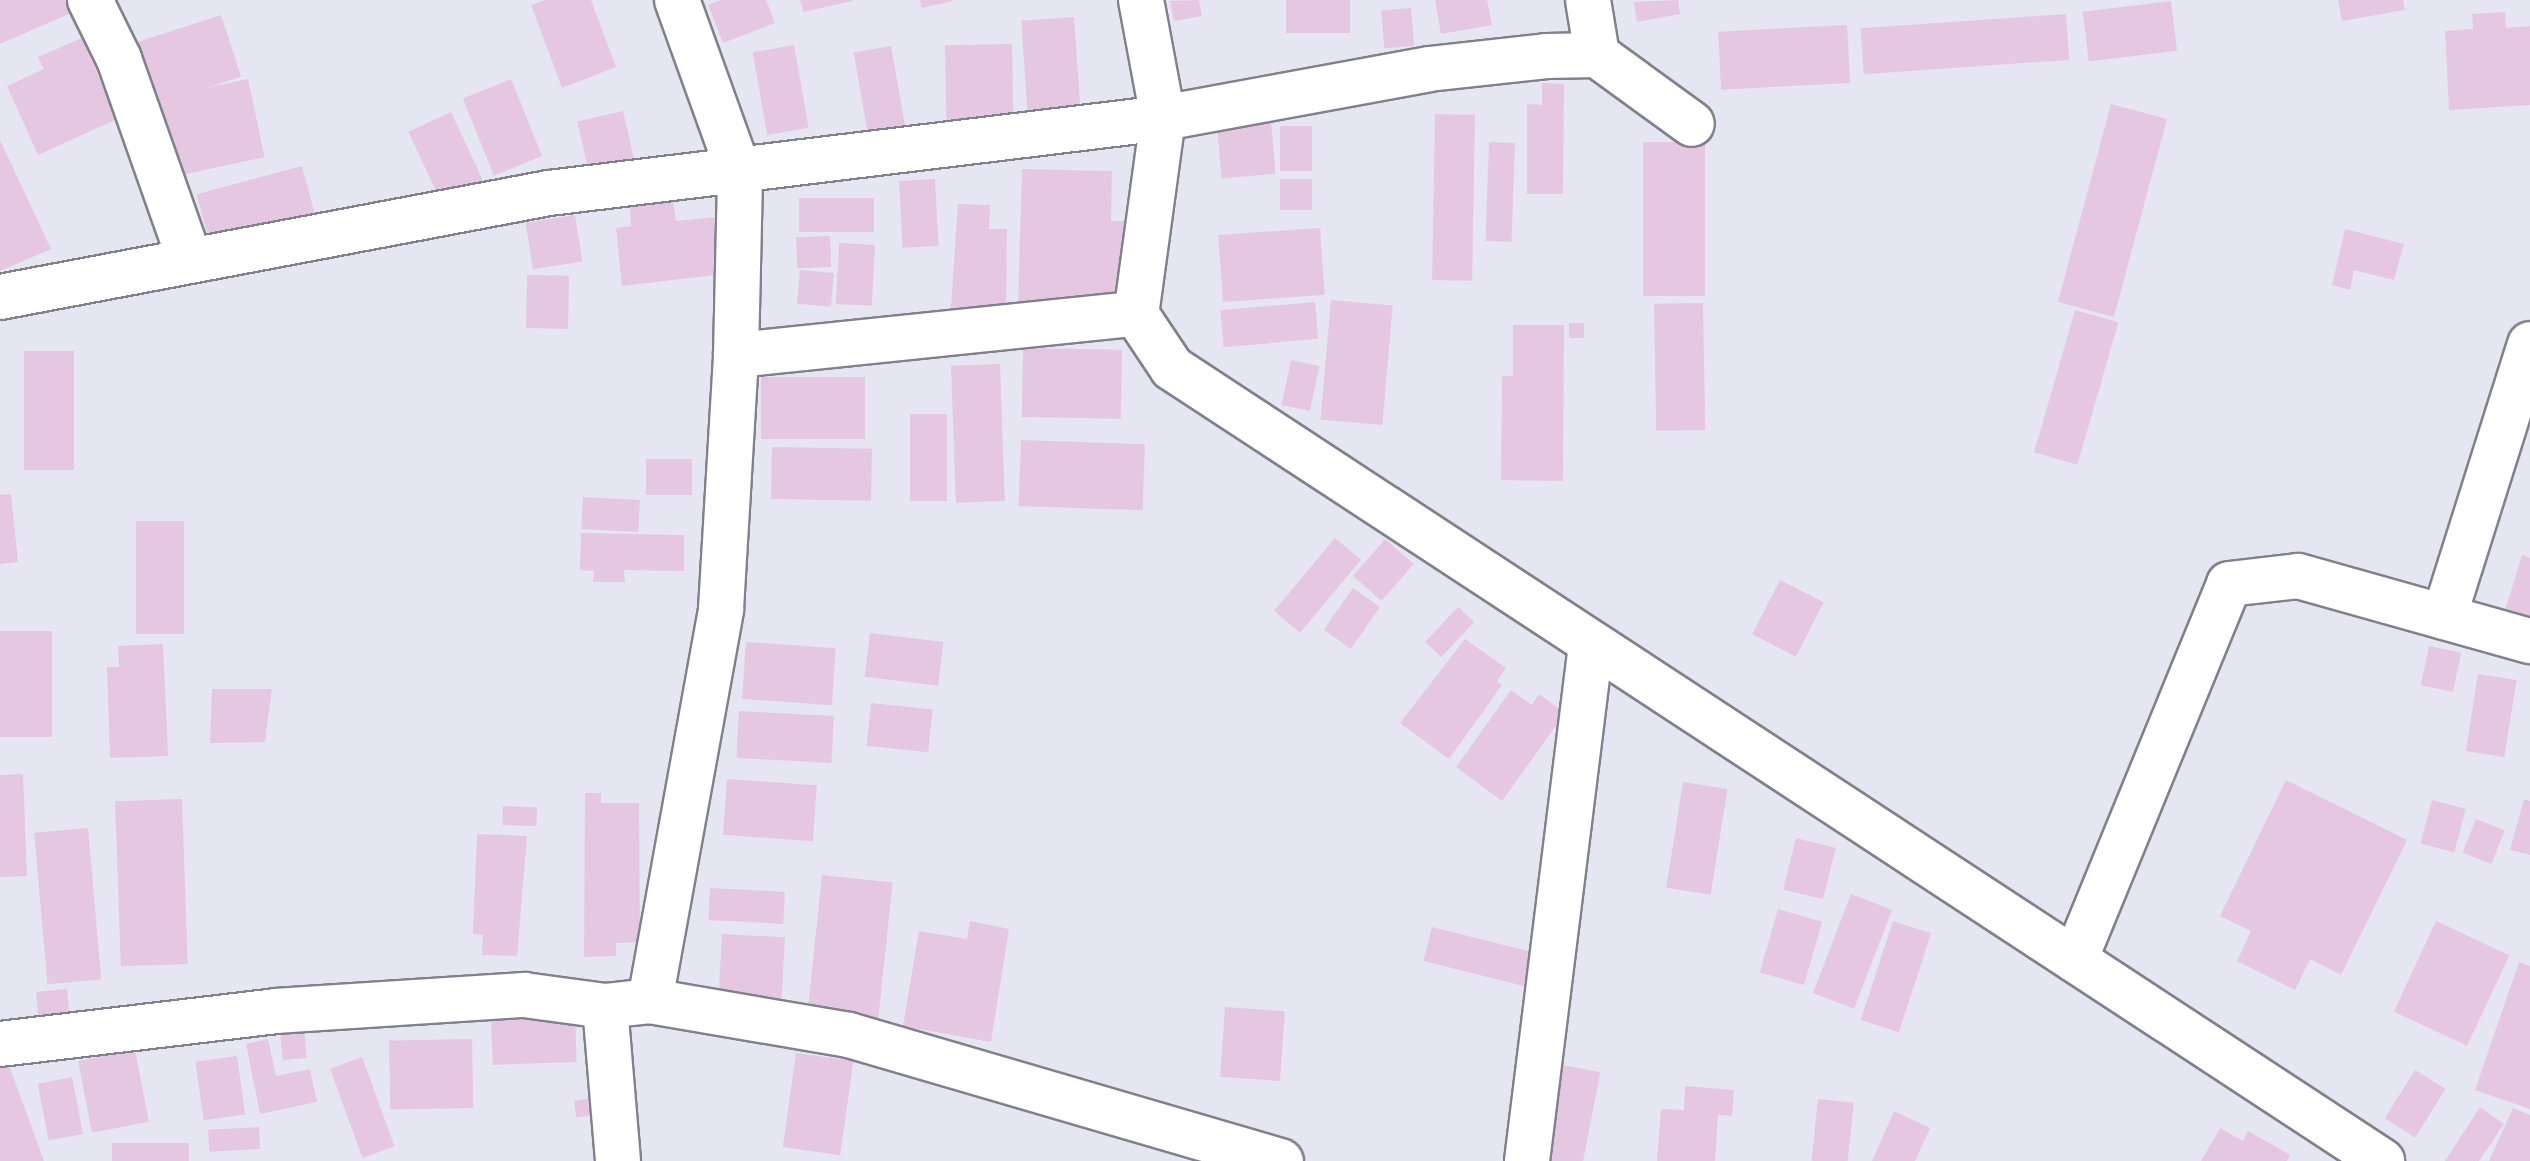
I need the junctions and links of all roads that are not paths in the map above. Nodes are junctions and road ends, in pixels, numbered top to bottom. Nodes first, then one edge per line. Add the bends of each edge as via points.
1 (90, 0) edge
2 (677, 0) edge
3 (1141, 0) edge
4 (1588, 0) edge
5 (1597, 55) junction
6 (1163, 118) junction
7 (1692, 124) dead end
8 (740, 175) junction
9 (189, 258) junction
10 (0, 297) edge
11 (1136, 314) junction
12 (2529, 350) edge
13 (736, 355) junction
14 (2444, 617) junction
15 (2530, 641) edge
16 (1591, 645) junction
17 (2075, 960) junction
18 (650, 1001) junction
19 (605, 1006) junction
20 (0, 1044) edge
21 (618, 1161) edge
22 (1281, 1161) edge
23 (1527, 1161) edge
24 (2382, 1161) edge

1 - 9 street via 119,59
2 - 8 street
3 - 6 street
4 - 5 street
5 - 6 street via 1429,69
5 - 7 street
6 - 8 street
6 - 11 street
8 - 9 street via 549,193
8 - 13 street
9 - 10 street
11 - 13 street
11 - 16 street via 1172,368
12 - 14 street
13 - 18 street via 721,609
14 - 15 street
14 - 17 street via 2298,576 2229,584
16 - 17 street
16 - 23 street
17 - 24 street
18 - 19 street
18 - 22 street via 849,1035
19 - 20 street via 524,995 275,1011
19 - 21 street

